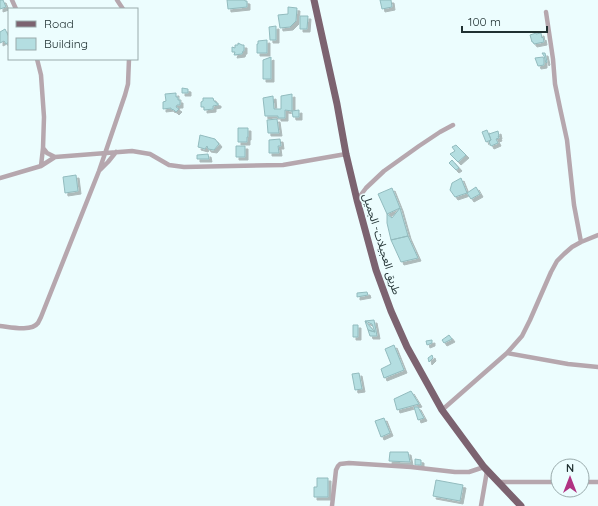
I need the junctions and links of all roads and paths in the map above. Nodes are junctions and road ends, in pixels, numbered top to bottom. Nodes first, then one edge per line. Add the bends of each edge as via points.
1 (314, 0) edge
2 (546, 12) dead end
3 (37, 60) edge
4 (129, 60) edge
5 (453, 125) dead end
6 (43, 148) junction
7 (116, 152) junction
8 (105, 153) junction
9 (346, 154) junction
10 (55, 157) junction
11 (41, 166) junction
12 (99, 171) junction
13 (0, 178) edge
14 (357, 200) junction
15 (598, 235) edge
16 (581, 242) junction
17 (0, 326) edge
18 (508, 353) junction
19 (598, 367) edge
20 (442, 410) junction
21 (485, 469) junction
22 (497, 482) junction
23 (550, 482) edge
24 (332, 506) edge
25 (481, 506) edge
26 (521, 506) edge

1 - 9 main road, طريق العجيلات- الجميل
2 - 16 street
3 - 6 street via 44,117
4 - 8 street via 127,90
5 - 14 street via 422,143 384,171
6 - 10 street
6 - 11 street
7 - 8 street
7 - 9 street via 146,153 169,165 184,167 283,165
7 - 12 street
8 - 10 street
8 - 12 street
9 - 14 main road, طريق العجيلات- الجميل
10 - 11 street
11 - 13 street
12 - 17 street via 37,323 29,328
14 - 20 main road, طريق العجيلات- الجميل via 376,270 391,311 407,347
15 - 16 street
16 - 18 street via 557,261 522,336
18 - 19 street
18 - 20 street
20 - 21 main road, طريق العجيلات- الجميل
21 - 22 main road, طريق العجيلات- الجميل
21 - 24 street via 455,472 377,464 340,464 336,470
21 - 25 street
22 - 23 street
22 - 26 main road, طريق العجيلات- الجميل

